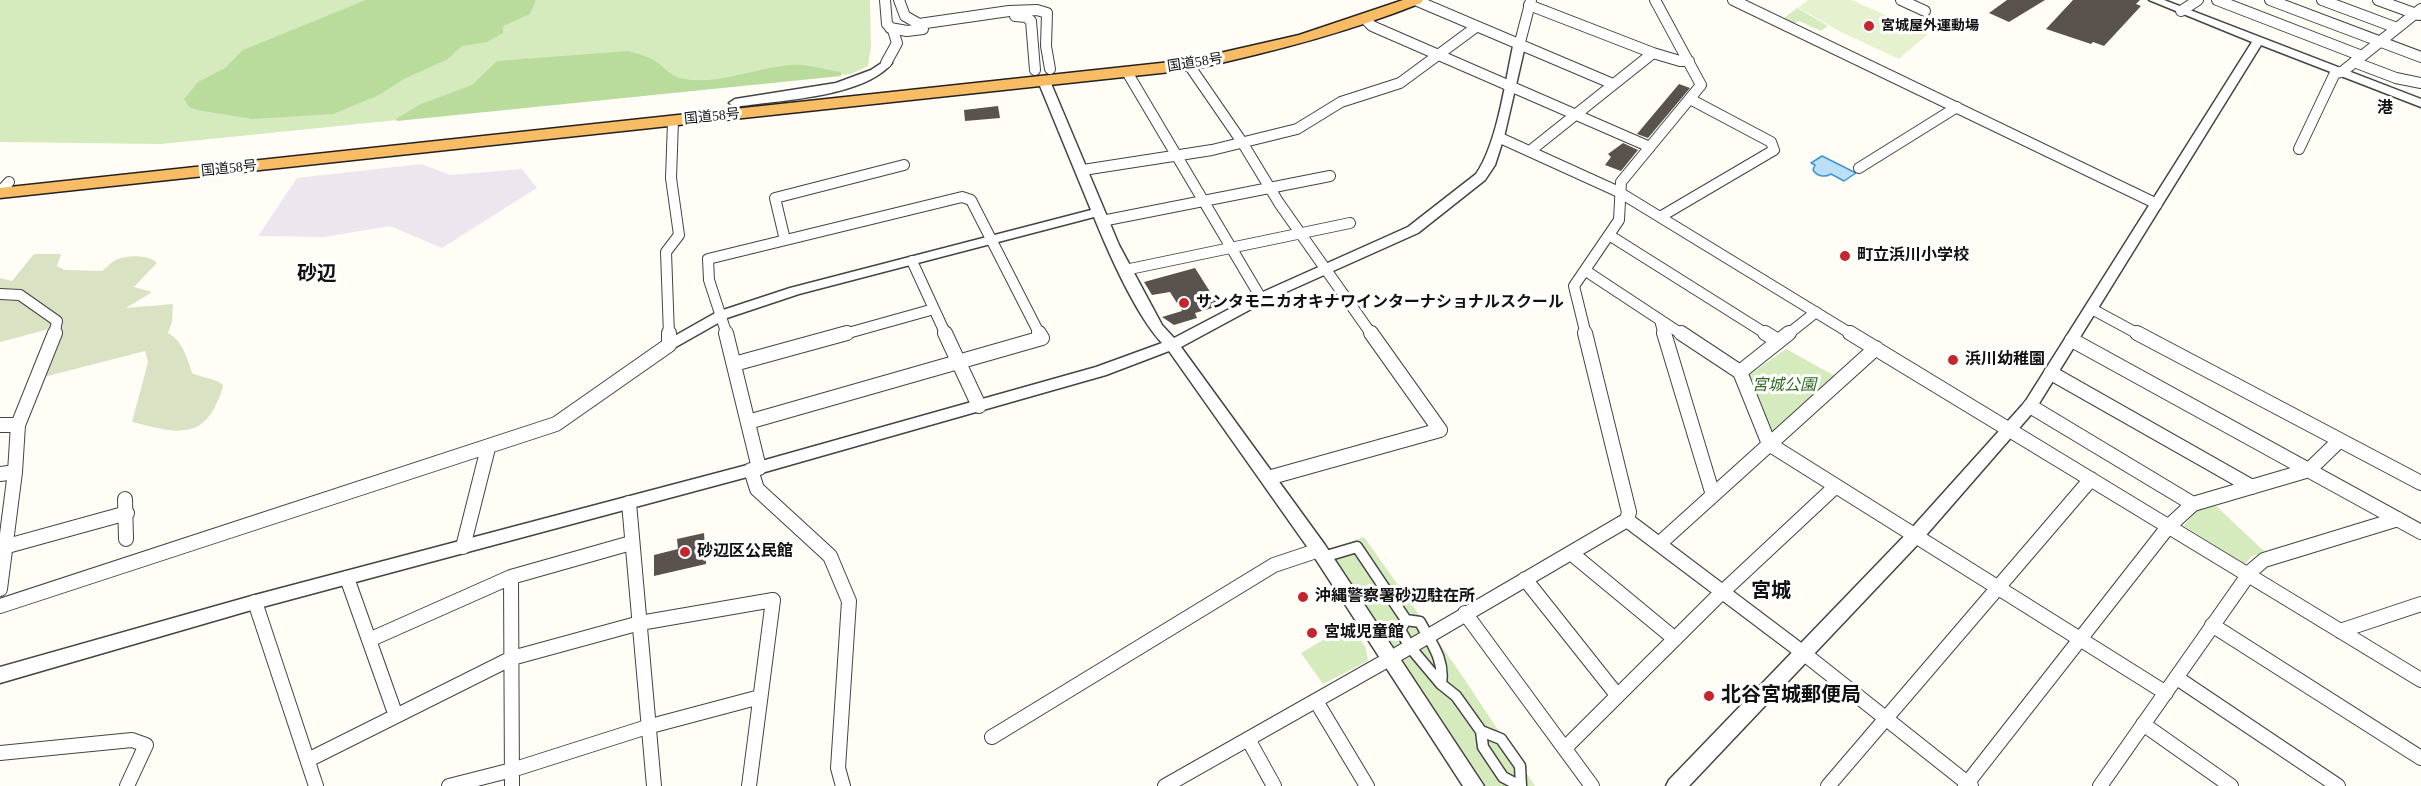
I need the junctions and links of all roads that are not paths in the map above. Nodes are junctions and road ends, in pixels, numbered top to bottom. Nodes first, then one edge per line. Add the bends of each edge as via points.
1 (885, 0) edge
2 (899, 0) edge
3 (1390, 0) edge
4 (1416, 0) edge
5 (1655, 0) edge
6 (1733, 0) edge
7 (1901, 0) edge
8 (2154, 0) edge
9 (2198, 0) edge
10 (2217, 0) edge
11 (2270, 0) edge
12 (2322, 0) edge
13 (2378, 0) edge
14 (1530, 2) edge
15 (2181, 10) junction
16 (1925, 11) dead end
17 (2419, 13) edge
18 (1367, 21) junction
19 (1476, 27) junction
20 (891, 28) junction
21 (2397, 28) junction
22 (2259, 40) junction
23 (2379, 41) junction
24 (1519, 46) junction
25 (1653, 53) junction
26 (1439, 55) junction
27 (2421, 57) edge
28 (2358, 59) junction
29 (1689, 61) junction
30 (886, 63) joint
31 (1189, 65) junction
32 (1043, 72) junction
33 (1127, 72) junction
34 (2342, 72) junction
35 (2421, 83) edge
36 (1613, 84) junction
37 (1510, 85) junction
38 (1690, 99) junction
39 (735, 103) junction
40 (2421, 103) edge
41 (1957, 107) junction
42 (1576, 114) junction
43 (673, 121) junction
44 (1498, 137) junction
45 (1242, 142) junction
46 (1650, 147) junction
47 (2299, 149) dead end
48 (1530, 151) junction
49 (1175, 156) junction
50 (904, 165) dead end
51 (1859, 168) dead end
52 (1083, 170) junction
53 (1330, 176) dead end
54 (2, 188) edge
55 (1269, 188) junction
56 (1619, 192) junction
57 (1202, 201) junction
58 (2157, 204) junction
59 (1100, 216) junction
60 (1660, 217) junction
61 (1350, 223) dead end
62 (1301, 234) junction
63 (1609, 235) junction
64 (785, 240) junction
65 (991, 240) junction
66 (1231, 249) junction
67 (912, 261) junction
68 (1326, 268) junction
69 (1125, 270) junction
70 (1587, 272) junction
71 (0, 294) edge
72 (1261, 298) junction
73 (934, 309) junction
74 (2092, 309) junction
75 (1816, 312) junction
76 (722, 315) junction
77 (1660, 320) junction
78 (2072, 340) junction
79 (1778, 342) junction
80 (669, 345) junction
81 (1172, 345) junction
82 (1876, 348) junction
83 (958, 361) junction
84 (734, 364) junction
85 (1740, 372) junction
86 (2051, 373) junction
87 (979, 406) junction
88 (2030, 406) junction
89 (748, 422) junction
90 (0, 425) edge
91 (18, 425) junction
92 (2008, 429) junction
93 (2340, 440) junction
94 (1769, 444) junction
95 (488, 448) junction
96 (755, 469) junction
97 (2309, 470) junction
98 (15, 472) junction
99 (0, 474) edge
100 (1268, 478) junction
101 (2091, 479) junction
102 (2421, 483) edge
103 (1836, 486) junction
104 (2252, 486) junction
105 (1713, 495) junction
106 (126, 499) dead end
107 (629, 503) junction
108 (2193, 504) junction
109 (127, 513) junction
110 (2398, 519) junction
111 (1627, 520) junction
112 (2168, 527) junction
113 (2421, 532) edge
114 (1915, 536) junction
115 (126, 539) dead end
116 (631, 543) junction
117 (1659, 544) junction
118 (463, 547) junction
119 (3, 548) edge
120 (1321, 553) junction
121 (1571, 553) junction
122 (2247, 575) junction
123 (511, 577) junction
124 (347, 578) junction
125 (1525, 579) junction
126 (1997, 587) junction
127 (0, 589) edge
128 (1723, 592) junction
129 (255, 602) junction
130 (2421, 604) edge
131 (0, 606) edge
132 (1465, 613) junction
133 (1406, 620) junction
134 (640, 622) junction
135 (2212, 625) junction
136 (2340, 631) junction
137 (1427, 637) junction
138 (2081, 638) junction
139 (1675, 639) junction
140 (369, 640) junction
141 (1410, 647) junction
142 (1802, 652) junction
143 (512, 658) junction
144 (1391, 658) junction
145 (0, 675) edge
146 (2177, 678) junction
147 (2421, 680) edge
148 (1441, 684) junction
149 (2166, 693) junction
150 (1617, 695) junction
151 (760, 698) junction
152 (1316, 701) junction
153 (396, 717) junction
154 (1885, 719) junction
155 (2143, 724) junction
156 (647, 727) junction
157 (1481, 731) junction
158 (992, 737) dead end
159 (1248, 739) junction
160 (1565, 748) junction
161 (0, 753) edge
162 (2421, 758) edge
163 (308, 760) junction
164 (512, 770) junction
165 (1175, 783) edge
166 (2106, 784) edge
167 (1968, 785) edge
168 (127, 786) edge
169 (316, 786) edge
170 (449, 786) edge
171 (512, 786) edge
172 (654, 786) edge
173 (749, 786) edge
174 (843, 786) edge
175 (1274, 786) edge
176 (1367, 786) edge
177 (1474, 786) edge
178 (1520, 786) edge
179 (1592, 786) edge
180 (1676, 786) edge
181 (1828, 786) edge
182 (2231, 786) edge
183 (2338, 786) edge

1 - 20 street via 886,24
2 - 32 street via 905,16 921,25 1040,9 1047,13
3 - 32 highway, 国道58号 via 1314,27 1254,41
4 - 18 highway, 国道58号
4 - 19 street
5 - 29 street
6 - 41 street
7 - 16 street
8 - 15 street
9 - 15 street
10 - 28 street
11 - 23 street
12 - 21 street
13 - 17 street
14 - 24 street
14 - 25 street
15 - 22 street
17 - 21 street
18 - 26 street
18 - 31 highway, 国道58号 via 1263,50
19 - 24 street
19 - 26 street
20 - 30 street via 897,43
20 - 32 street via 917,30 1026,16 1031,22 1032,51
21 - 23 street
22 - 34 street
22 - 58 street
23 - 27 street
23 - 28 street
24 - 36 street
24 - 37 street
25 - 29 street
25 - 36 street
26 - 37 street
26 - 45 street via 1400,83 1341,102 1297,129
28 - 34 street
28 - 35 street via 2396,78
29 - 38 street via 1701,85
30 - 39 street via 873,75 850,84
31 - 33 highway, 国道58号
31 - 45 street
32 - 33 highway, 国道58号
32 - 39 highway, 国道58号
32 - 43 highway, 国道58号
32 - 52 street
33 - 49 street
34 - 40 street
34 - 47 street via 2335,73
36 - 42 street
37 - 42 street
37 - 44 street
38 - 46 street
38 - 60 street via 1771,142 1774,150
39 - 54 highway, 国道58号
41 - 51 street
41 - 58 street
42 - 46 street
42 - 48 street
43 - 54 highway, 国道58号
43 - 80 street via 670,168 679,235 666,252
44 - 48 street
44 - 68 street via 1481,177 1413,230
45 - 49 street
45 - 55 street
46 - 56 street via 1621,182
48 - 56 street
49 - 52 street
49 - 57 street
50 - 64 street via 775,198
52 - 59 street
53 - 55 street
55 - 57 street
55 - 62 street
56 - 60 street
56 - 63 street via 1619,220
57 - 59 street
57 - 66 street
58 - 74 street
59 - 65 street
59 - 69 street
60 - 75 street
61 - 62 street
62 - 66 street
62 - 68 street
63 - 70 street
63 - 79 street
64 - 65 street via 963,196 971,200
64 - 76 street via 708,259 708,280
65 - 67 street
65 - 83 street via 1041,338
66 - 69 street
66 - 72 street
67 - 73 street
67 - 76 street via 795,291
68 - 72 street
68 - 100 street via 1440,430
69 - 81 street via 1156,328
70 - 77 street
70 - 111 street via 1574,286 1629,512
71 - 91 street via 20,295 57,321 53,341
72 - 81 street
73 - 83 street
73 - 84 street
74 - 78 street
74 - 93 street
75 - 79 street
75 - 82 street
76 - 80 street
76 - 84 street
77 - 85 street
77 - 105 street
78 - 86 street
78 - 97 street
79 - 85 street
80 - 95 street via 556,424
81 - 87 street via 1101,371
81 - 100 street
82 - 92 street
82 - 94 street
83 - 87 street
83 - 89 street
84 - 89 street
85 - 94 street
86 - 88 street
86 - 104 street
87 - 96 street
88 - 92 street
88 - 108 street
89 - 96 street
90 - 91 street
91 - 98 street
92 - 101 street
92 - 114 street
93 - 97 street
93 - 102 street
94 - 103 street
94 - 105 street
95 - 118 street
95 - 131 street
96 - 107 street
96 - 174 street via 757,489 830,556 849,601 838,768
97 - 104 street
97 - 110 street
98 - 99 street
98 - 119 street
100 - 120 street
101 - 112 street
101 - 126 street
103 - 114 street
103 - 128 street
104 - 108 street
105 - 117 street
106 - 109 street
107 - 116 street
107 - 118 street
108 - 112 street
109 - 115 street
109 - 119 street
110 - 113 street
110 - 122 street via 2264,560
111 - 117 street
111 - 121 street
112 - 122 street
112 - 138 street
114 - 126 street
114 - 142 street
116 - 123 street
116 - 134 street
117 - 128 street
118 - 124 street
119 - 127 street
120 - 133 street via 1357,547
120 - 144 street
120 - 158 street via 1274,565
121 - 125 street
121 - 139 street
122 - 135 street
122 - 136 street
123 - 140 street
123 - 143 street
124 - 129 street
124 - 140 street
125 - 132 street
125 - 150 street
126 - 138 street
126 - 154 street
128 - 139 street
128 - 142 street
129 - 145 street
129 - 163 street
130 - 136 street
132 - 137 street
132 - 160 street
133 - 137 street via 1420,622
133 - 141 street via 1400,630
134 - 143 street
134 - 151 street via 772,600
134 - 156 street
135 - 146 street
135 - 162 street
136 - 147 street
137 - 141 street
137 - 148 street via 1441,655
138 - 149 street
138 - 167 street
139 - 150 street
140 - 153 street
141 - 144 street
141 - 148 street
142 - 154 street
142 - 180 street
143 - 153 street
143 - 164 street
144 - 152 street
144 - 177 street
146 - 149 street
146 - 183 street
148 - 157 street via 1456,696
149 - 155 street
150 - 160 street
151 - 156 street
151 - 173 street
152 - 159 street
152 - 176 street
153 - 163 street
154 - 167 street
154 - 181 street
155 - 166 street
155 - 182 street
156 - 164 street
156 - 172 street
157 - 178 street via 1483,747 1503,777
157 - 178 street via 1501,739 1520,766
159 - 165 street
159 - 175 street
160 - 179 street
161 - 168 street via 132,740 146,745
163 - 169 street
164 - 170 street
164 - 171 street

